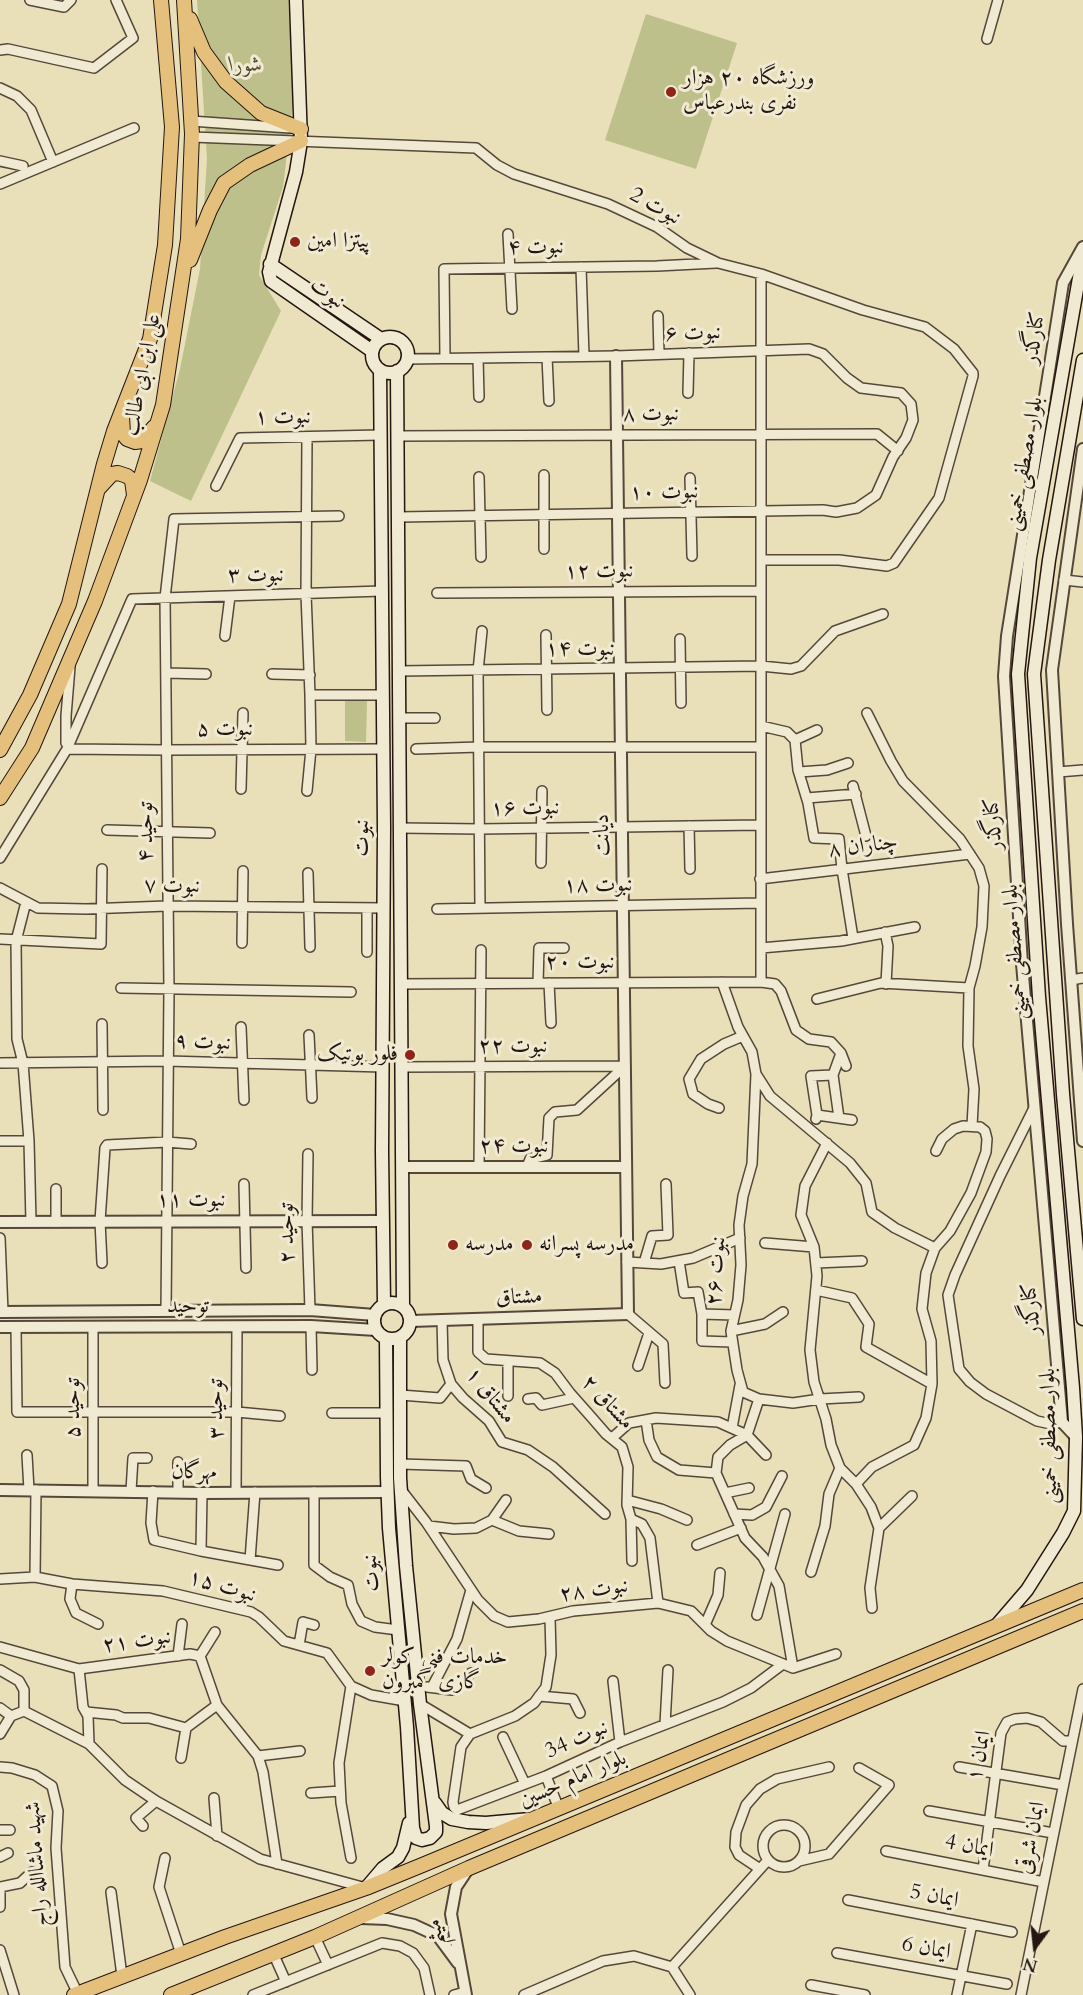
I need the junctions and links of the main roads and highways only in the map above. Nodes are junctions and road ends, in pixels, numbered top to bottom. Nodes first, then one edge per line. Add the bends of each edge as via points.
1 (161, 0) edge
2 (296, 0) edge
3 (184, 4) edge
4 (301, 135) junction
5 (1083, 255) edge
6 (270, 264) junction
7 (182, 281) junction
8 (381, 339) junction
9 (372, 351) junction
10 (1083, 360) edge
11 (380, 370) junction
12 (397, 371) junction
13 (123, 408) junction
14 (160, 416) junction
15 (97, 491) junction
16 (134, 497) junction
17 (382, 517) junction
18 (399, 517) junction
19 (0, 750) edge
20 (0, 798) edge
21 (384, 828) junction
22 (400, 828) junction
23 (383, 1067) junction
24 (400, 1067) junction
25 (403, 1307) junction
26 (379, 1310) junction
27 (1083, 1319) edge
28 (400, 1338) junction
29 (386, 1339) junction
30 (386, 1352) junction
31 (400, 1352) junction
32 (1074, 1511) junction
33 (1083, 1520) edge
34 (1083, 1590) edge
35 (1083, 1611) edge
36 (995, 1627) junction
37 (434, 1799) junction
38 (411, 1804) junction
39 (536, 1818) junction
40 (366, 1888) junction
41 (76, 1994) edge
42 (171, 1995) edge

1 - 13 main road, علی ابن ابی طالب via 172,127 165,245 150,339
2 - 4 main road
3 - 4 main road via 204,51 226,82 261,113
3 - 7 main road, علی ابن ابی طالب via 192,136 188,238
4 - 6 main road via 296,172
4 - 7 main road via 224,183
5 - 32 main road, بلوار مصطفی خمینی via 1030,558 1018,674 1039,998 1076,1437
6 - 8 main road, نبوت
6 - 9 main road, نبوت via 271,281
7 - 14 main road, علی ابن ابی طالب
8 - 9 main road
8 - 12 main road via 388,336 401,340 405,346 407,359
9 - 11 main road via 373,362
10 - 27 main road, بلوار مصطفی خمینی via 1034,674
11 - 12 main road
11 - 17 main road, نبوت
12 - 18 main road, نبوت
13 - 14 main road via 123,434 135,442 148,436
13 - 15 main road, علی ابن ابی طالب
14 - 16 main road, علی ابن ابی طالب
15 - 16 main road via 112,474 118,473 132,480
15 - 19 main road, علی ابن ابی طالب via 69,604 30,695
16 - 20 main road, علی ابن ابی طالب via 95,602 32,748
17 - 18 main road
17 - 21 main road, نبوت
18 - 22 main road, نبوت
21 - 22 main road
21 - 23 main road, نبوت
22 - 24 main road, نبوت
23 - 24 main road
23 - 26 main road, نبوت
24 - 25 main road, نبوت
25 - 26 main road via 392,1303
25 - 28 main road via 411,1321
26 - 29 main road via 374,1322
28 - 29 main road
28 - 31 main road, نبوت
29 - 30 main road, نبوت
30 - 31 main road
30 - 38 main road, نبوت via 387,1492
31 - 37 main road, نبوت via 400,1464 406,1566
32 - 33 main road
32 - 36 main road, بلوار مصطفی خمینی via 1027,1590
34 - 36 main road, بلوار امام حسین
35 - 42 main road, بلوار امام حسین
36 - 39 main road, بلوار امام حسین
37 - 38 main road, نبوت via 436,1832 422,1840 416,1838
37 - 39 main road via 442,1813 468,1822
38 - 40 main road via 403,1848
39 - 40 main road, بلوار امام حسین
40 - 41 main road, بلوار امام حسین

